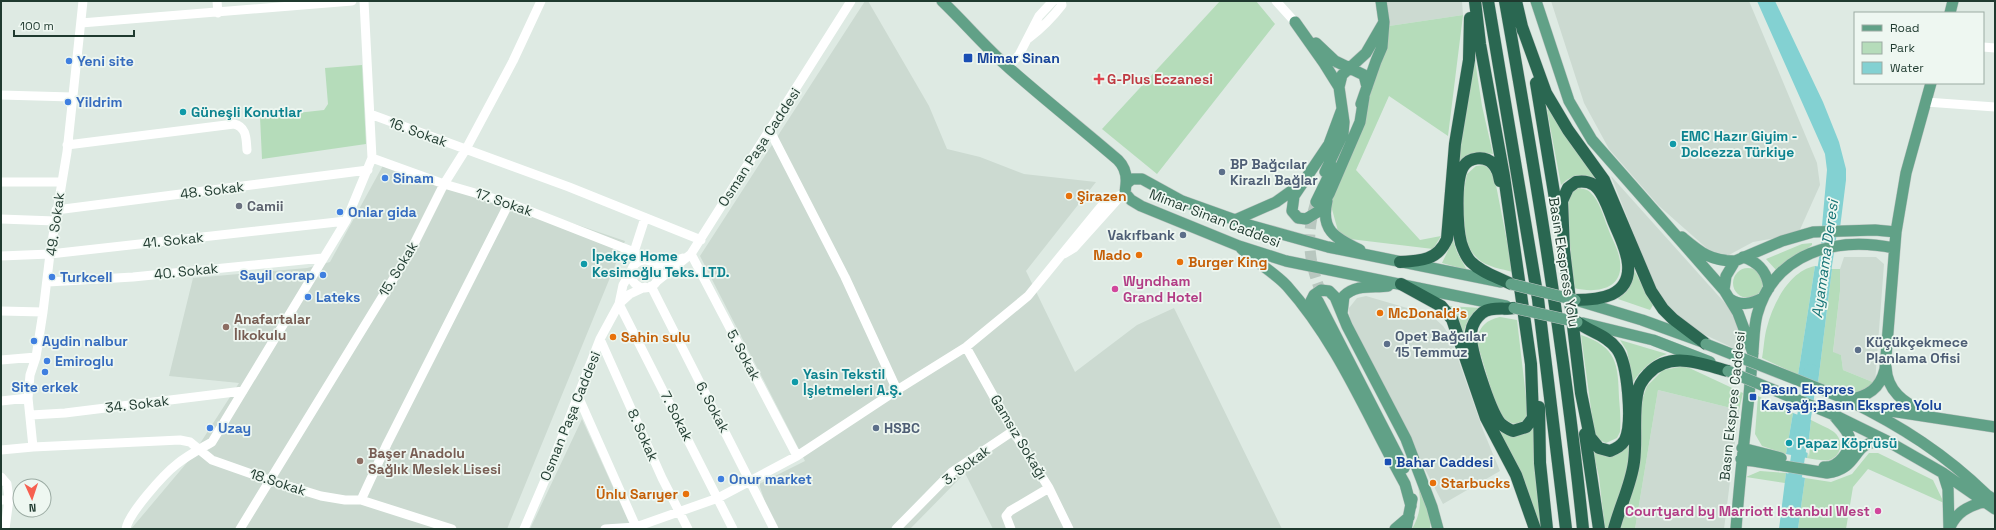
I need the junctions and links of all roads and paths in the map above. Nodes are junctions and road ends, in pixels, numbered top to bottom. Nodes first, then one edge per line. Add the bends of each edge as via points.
1 (83, 1) edge
2 (217, 1) edge
3 (352, 1) edge
4 (364, 1) edge
5 (541, 1) edge
6 (851, 1) edge
7 (942, 1) edge
8 (1053, 1) edge
9 (1061, 1) edge
10 (1276, 1) edge
11 (1381, 1) edge
12 (1470, 1) edge
13 (1475, 1) edge
14 (1488, 1) edge
15 (1505, 1) edge
16 (1516, 1) edge
17 (1536, 1) edge
18 (1953, 1) edge
19 (1950, 12) edge
20 (218, 13) junction
21 (1295, 22) junction
22 (1384, 22) junction
23 (81, 23) junction
24 (1521, 24) junction
25 (1028, 39) junction
26 (1984, 47) edge
27 (1995, 48) edge
28 (1008, 68) junction
29 (1349, 68) junction
30 (1931, 84) edge
31 (1339, 88) junction
32 (1365, 92) junction
33 (1, 95) edge
34 (72, 97) junction
35 (1926, 102) junction
36 (1995, 107) edge
37 (1342, 109) junction
38 (370, 114) junction
39 (770, 131) junction
40 (67, 145) junction
41 (466, 149) junction
42 (247, 150) dead end
43 (372, 158) junction
44 (368, 170) junction
45 (1, 182) edge
46 (61, 182) junction
47 (444, 184) junction
48 (1301, 185) junction
49 (1124, 191) junction
50 (1329, 194) junction
51 (509, 202) junction
52 (1316, 202) tunnel mouth
53 (1507, 205) junction
54 (56, 210) junction
55 (1307, 212) tunnel mouth
56 (645, 218) junction
57 (1660, 218) junction
58 (1, 219) edge
59 (1235, 220) junction
60 (55, 221) junction
61 (346, 221) junction
62 (1896, 232) junction
63 (701, 240) junction
64 (620, 246) junction
65 (1239, 246) junction
66 (1894, 248) junction
67 (1564, 250) junction
68 (634, 252) junction
69 (50, 254) junction
70 (691, 254) junction
71 (1, 256) edge
72 (1374, 257) junction
73 (323, 258) junction
74 (1739, 259) junction
75 (651, 261) junction
76 (1400, 262) junction
77 (631, 270) junction
78 (48, 282) junction
79 (1401, 284) junction
80 (1511, 284) junction
81 (651, 285) junction
82 (1769, 288) junction
83 (1726, 294) junction
84 (1763, 298) junction
85 (1575, 300) junction
86 (619, 304) junction
87 (1514, 308) junction
88 (1, 311) edge
89 (43, 312) junction
90 (1342, 317) junction
91 (1577, 322) junction
92 (600, 339) junction
93 (1327, 340) junction
94 (1706, 344) junction
95 (966, 347) junction
96 (1753, 353) junction
97 (36, 357) junction
98 (1, 360) edge
99 (1886, 362) junction
100 (1532, 364) junction
101 (1728, 371) junction
102 (897, 390) junction
103 (243, 391) junction
104 (1582, 392) junction
105 (578, 396) junction
106 (28, 398) junction
107 (1848, 400) junction
108 (1, 401) edge
109 (1864, 408) junction
110 (31, 415) junction
111 (1834, 415) junction
112 (1935, 417) junction
113 (1995, 427) edge
114 (1014, 432) junction
115 (1889, 442) junction
116 (33, 447) junction
117 (1, 450) edge
118 (199, 450) junction
119 (1742, 453) junction
120 (797, 456) junction
121 (1823, 470) junction
122 (1943, 473) junction
123 (1, 477) edge
124 (269, 480) junction
125 (751, 480) junction
126 (1049, 488) junction
127 (1424, 488) junction
128 (718, 498) junction
129 (5, 499) edge
130 (361, 500) junction
131 (1995, 500) edge
132 (1983, 502) junction
133 (1411, 506) junction
134 (1995, 509) edge
135 (680, 513) junction
136 (1408, 518) junction
137 (1436, 527) edge
138 (123, 528) edge
139 (636, 528) edge
140 (5, 529) edge
141 (240, 529) edge
142 (452, 529) edge
143 (524, 529) edge
144 (605, 529) edge
145 (688, 529) edge
146 (732, 529) edge
147 (774, 529) edge
148 (896, 529) edge
149 (1011, 529) edge
150 (1069, 529) edge
151 (1395, 529) edge
152 (1406, 529) edge
153 (1535, 529) edge
154 (1548, 529) edge
155 (1566, 529) edge
156 (1583, 529) edge
157 (1599, 529) edge
158 (1614, 529) edge
159 (1736, 529) edge

1 - 23 street, 49. Sokak
2 - 20 street
3 - 20 street
4 - 38 street
5 - 41 street, 15. Sokak via 513,62
6 - 39 street, Osman Paşa Caddesi
7 - 28 main road
8 - 25 street via 1039,16
9 - 25 street via 1062,5 1043,28
10 - 21 street
11 - 22 main road
12 - 76 highway via 1469,60 1455,144 1447,239 1440,252 1432,257 1415,262
13 - 53 highway
14 - 155 highway via 1533,269
15 - 156 highway, Basın Ekspress Yolu via 1550,271 1571,417
16 - 24 highway
17 - 57 main road via 1569,101 1592,140
18 - 19 main road
20 - 23 street
21 - 29 main road via 1335,61
21 - 31 main road
22 - 29 main road via 1366,53
22 - 32 main road via 1382,47
23 - 34 street, 49. Sokak
24 - 67 highway via 1539,96
24 - 94 highway via 1546,93 1568,130 1604,180 1651,290 1673,319
25 - 28 street
26 - 27 street
28 - 49 main road via 1118,160 1125,171
29 - 31 main road via 1342,75
29 - 32 main road via 1364,75
30 - 35 main road
31 - 37 main road
32 - 50 main road via 1360,122
32 - 52 main road via 1354,123
33 - 34 street
34 - 40 street, 49. Sokak
35 - 36 street
35 - 62 main road via 1906,173
37 - 48 main road via 1329,144
37 - 55 main road via 1343,134
38 - 41 street, 16. Sokak
38 - 43 street
39 - 63 street, Osman Paşa Caddesi
39 - 102 street via 845,277
40 - 42 street via 234,124 240,125 243,129
40 - 46 street, 49. Sokak
41 - 47 street, 15. Sokak
41 - 56 street, 16. Sokak
43 - 44 street
43 - 47 street, 17. Sokak
44 - 54 street, 48. Sokak
44 - 61 street
45 - 46 street
46 - 54 street, 49. Sokak
47 - 51 street, 17. Sokak
47 - 124 street, 15. Sokak via 411,250
48 - 50 main road via 1292,202 1292,211 1298,218 1306,219 1319,212
48 - 59 main road via 1276,202
49 - 59 main road, Mimar Sinan Caddesi via 1132,179 1142,179 1182,201
49 - 65 main road, Mimar Sinan Caddesi via 1131,200 1141,206
49 - 95 street via 1103,204 1028,296
50 - 72 main road via 1326,222 1335,238
51 - 64 street, 17. Sokak
51 - 130 street
53 - 80 highway via 1500,178 1492,163 1480,158 1467,162 1460,175 1458,224 1461,245 1466,256 1481,270
53 - 100 highway
54 - 60 street, 49. Sokak
56 - 63 street, 16. Sokak
56 - 68 street
57 - 74 main road via 1708,257 1722,261
57 - 83 main road
58 - 60 street
59 - 72 main road, Mimar Sinan Caddesi via 1328,247
60 - 69 street, 49. Sokak
61 - 69 street, 41. Sokak
61 - 73 street
62 - 66 main road
62 - 74 main road via 1813,232
63 - 70 street, Osman Paşa Caddesi
64 - 68 street, 17. Sokak
64 - 77 street via 629,257
65 - 79 main road, Mimar Sinan Caddesi via 1286,261
65 - 93 main road via 1286,285
66 - 82 main road, Basın Ekspres Caddesi via 1844,244 1813,251 1793,264
66 - 99 main road
67 - 85 highway via 1564,194 1576,182 1588,182 1595,185 1607,205 1626,256 1627,272 1624,282 1612,294 1596,300
67 - 104 highway
68 - 75 street, 17. Sokak
69 - 71 street, 41. Sokak
69 - 78 street, 49. Sokak
70 - 75 street via 666,264
70 - 81 street, Osman Paşa Caddesi
70 - 120 street, 5. Sokak
72 - 76 main road, Mimar Sinan Caddesi
73 - 78 street, 40. Sokak via 133,277
73 - 103 street
74 - 82 main road via 1757,263 1768,279
74 - 83 main road via 1726,276
75 - 77 street via 638,261
75 - 81 street via 658,271
76 - 80 main road, Mimar Sinan Caddesi
77 - 81 street via 634,282
77 - 86 street, Osman Paşa Caddesi via 623,285
78 - 89 street, 49. Sokak
79 - 87 main road, Mimar Sinan Caddesi
79 - 90 main road via 1351,290 1344,296
79 - 153 highway via 1441,306 1452,319 1486,418 1516,475
80 - 85 main road, Mimar Sinan Caddesi, bridge
81 - 86 street, Osman Paşa Caddesi via 630,294
81 - 125 street, 6. Sokak
82 - 84 main road, Basın Ekspres Caddesi
83 - 84 main road via 1735,303 1742,304
83 - 96 main road via 1738,313
84 - 96 main road, Basın Ekspres Caddesi via 1755,328
85 - 94 main road, Mimar Sinan Caddesi via 1642,320
86 - 92 street, Osman Paşa Caddesi
86 - 128 street, 7. Sokak
87 - 91 main road, Mimar Sinan Caddesi, bridge
87 - 100 highway via 1486,310 1473,324 1471,338 1492,409 1501,424 1513,431 1526,427 1533,418
88 - 89 street
89 - 97 street, 49. Sokak
90 - 93 main road via 1332,293 1325,290 1316,291 1311,301
90 - 127 main road via 1406,439
91 - 101 main road, Mimar Sinan Caddesi via 1654,340
91 - 104 highway via 1609,340 1618,350 1625,365 1628,425 1625,439 1617,448 1604,450 1594,444 1590,437
92 - 105 street, Osman Paşa Caddesi
92 - 135 street, 8. Sokak
93 - 133 main road via 1405,484
94 - 107 main road, Mimar Sinan Caddesi, bridge
95 - 102 street
95 - 114 street, Gamsız Sokağı
96 - 119 main road, Basın Ekspres Caddesi
97 - 98 street
97 - 106 street, 49. Sokak via 30,375
99 - 107 main road via 1881,382 1863,396
99 - 112 main road via 1891,385 1901,399
100 - 154 highway via 1539,403 1540,463
101 - 111 main road, Mimar Sinan Caddesi, bridge
101 - 158 highway via 1686,360 1674,360 1656,367 1641,383 1636,401 1634,464
102 - 120 street
103 - 110 street, 34. Sokak
103 - 118 street via 212,442
104 - 157 highway via 1582,416
105 - 139 street
105 - 143 street, Osman Paşa Caddesi
106 - 108 street
106 - 110 street, 49. Sokak
107 - 109 main road, Mimar Sinan Caddesi
109 - 112 main road
109 - 131 main road, Mimar Sinan Caddesi via 1896,424 1938,452
110 - 116 street, 49. Sokak
111 - 115 main road, Mimar Sinan Caddesi
111 - 121 main road via 1849,436 1848,450 1834,465
112 - 113 main road
114 - 126 street, Gamsız Sokağı
114 - 148 street, 3. Sokak via 952,472
115 - 121 main road via 1865,446 1846,467 1836,472 1826,473
115 - 122 main road, Mimar Sinan Caddesi
116 - 117 street, 18.Sokak
116 - 118 street, 18.Sokak via 180,440 190,442
118 - 124 street, 18.Sokak via 212,460
118 - 138 street via 176,464 161,479
119 - 121 main road
119 - 159 main road, Basın Ekspres Caddesi
120 - 125 street
122 - 132 main road, Mimar Sinan Caddesi
122 - 132 main road via 1948,489 1949,529 1954,517
123 - 129 street via 7,484
124 - 130 street, 18.Sokak via 321,496
124 - 141 street, 15. Sokak
125 - 128 street
125 - 147 street, 6. Sokak
126 - 149 street via 1010,511 1006,516
126 - 150 street, Gamsız Sokağı
127 - 133 main road via 1320,299 1407,474 1411,484
127 - 137 main road via 1432,507
128 - 135 street
128 - 146 street, 7. Sokak
129 - 140 street
130 - 142 street, 18.Sokak
132 - 134 main road, Mimar Sinan Caddesi
133 - 136 main road
135 - 139 street
135 - 145 street, 8. Sokak
136 - 151 main road
136 - 152 main road
139 - 144 street

